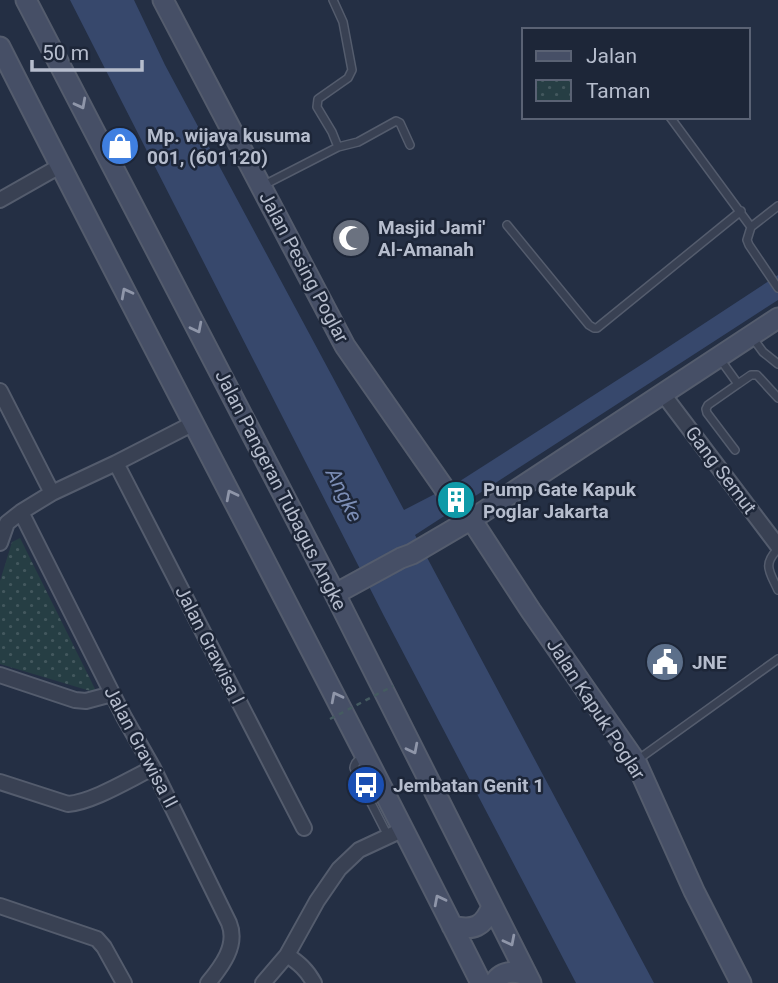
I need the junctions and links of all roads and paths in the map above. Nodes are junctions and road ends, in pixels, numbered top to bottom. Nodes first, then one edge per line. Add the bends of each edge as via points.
1 (26, 0) edge
2 (163, 0) edge
3 (332, 0) edge
4 (0, 47) edge
5 (672, 119) edge
6 (410, 145) dead end
7 (338, 147) junction
8 (60, 166) junction
9 (262, 187) junction
10 (0, 200) edge
11 (778, 206) edge
12 (741, 211) junction
13 (507, 225) dead end
14 (751, 227) junction
15 (778, 288) edge
16 (778, 318) edge
17 (751, 336) junction
18 (719, 357) junction
19 (778, 364) edge
20 (738, 384) junction
21 (0, 391) edge
22 (663, 394) junction
23 (778, 398) edge
24 (194, 423) junction
25 (735, 450) dead end
26 (116, 463) junction
27 (52, 493) junction
28 (21, 512) junction
29 (466, 518) junction
30 (0, 543) edge
31 (778, 547) edge
32 (342, 590) junction
33 (778, 590) edge
34 (778, 659) edge
35 (0, 675) edge
36 (393, 686) dead end
37 (112, 694) junction
38 (330, 719) dead end
39 (635, 761) junction
40 (153, 768) junction
41 (0, 782) edge
42 (304, 828) dead end
43 (396, 833) junction
44 (0, 906) edge
45 (492, 906) junction
46 (452, 926) junction
47 (287, 955) junction
48 (529, 979) edge
49 (124, 983) edge
50 (208, 983) edge
51 (263, 983) edge
52 (314, 983) edge
53 (481, 983) edge
54 (494, 983) edge
55 (741, 983) edge

1 -> 32 main road, Jalan Pangeran Tubagus Angke
2 - 9 main road, Jalan Pesing Poglar
3 - 7 lane via 342,22 352,70 316,103
4 - 8 main road
5 - 12 lane
6 - 7 lane via 396,121 358,142
7 - 9 lane
8 - 10 street
24 -> 8 main road
9 - 29 main road, Jalan Pesing Poglar via 345,346
11 - 14 lane
12 - 13 lane via 597,328 589,325
12 - 14 lane
14 - 15 lane via 747,240
16 - 17 main road
17 - 18 main road
17 - 19 lane
18 - 20 lane
18 - 22 main road
20 - 23 lane via 757,375
20 - 25 lane via 706,409
21 - 27 street
22 - 29 main road
22 - 31 street, Gang Semut
24 - 26 street
43 -> 24 main road via 375,793 367,757
26 - 27 street
26 - 42 street, Jalan Grawisa I
27 - 28 street
28 - 30 street via 8,523
28 - 37 street, Jalan Grawisa II
29 - 32 main road via 412,554
29 - 39 main road, Jalan Kapuk Poglar
31 - 33 lane via 768,562
32 -> 45 main road, Jalan Pangeran Tubagus Angke
34 - 39 lane
35 - 37 street via 75,700
36 - 38 path, bridge
37 - 40 street, Jalan Grawisa II
39 - 55 main road, Jalan Kapuk Poglar
40 - 41 street via 88,800 68,804
40 - 50 street, Jalan Grawisa II via 232,931 227,955
46 -> 43 main road
43 - 47 street via 359,850 339,869
44 - 49 street via 97,939
45 - 46 main road via 489,916 476,927
45 -> 48 main road, Jalan Pangeran Tubagus Angke
46 - 53 main road
47 - 51 street
47 - 52 street
48 - 54 main road via 509,972

